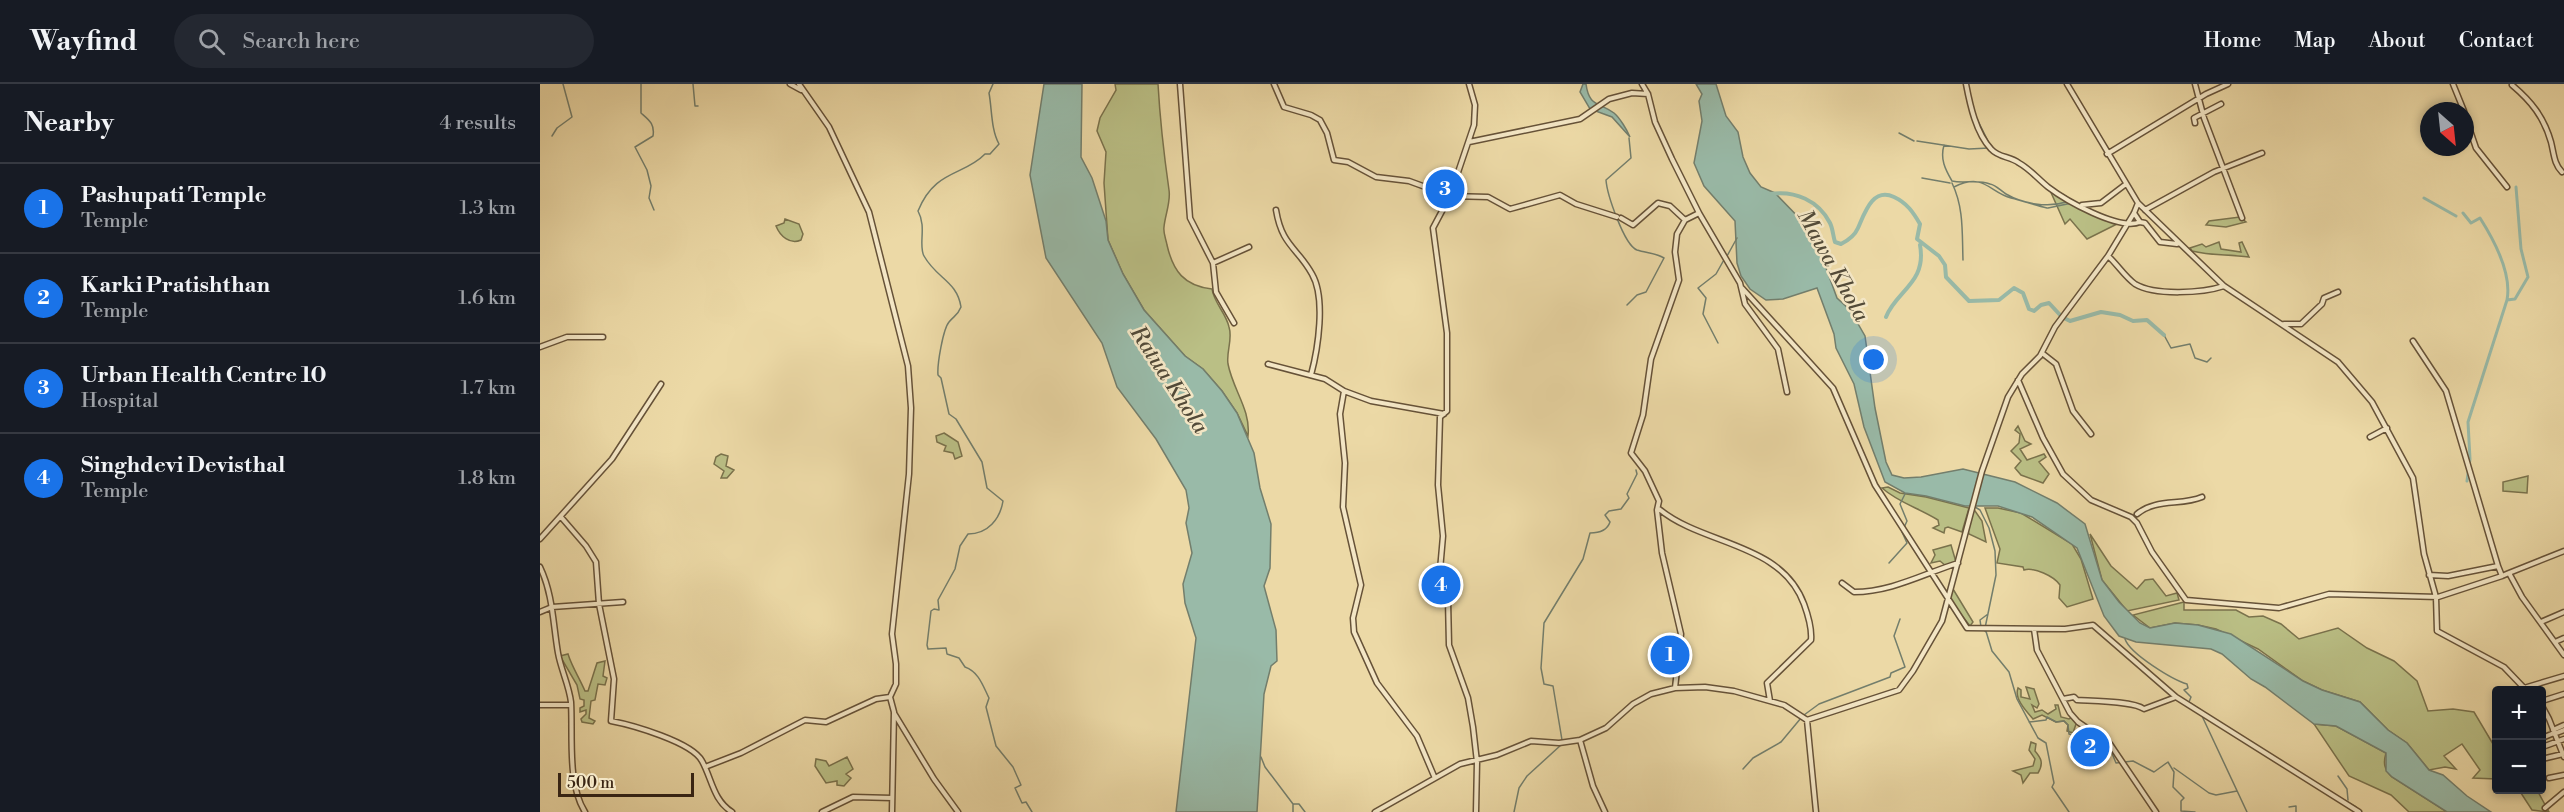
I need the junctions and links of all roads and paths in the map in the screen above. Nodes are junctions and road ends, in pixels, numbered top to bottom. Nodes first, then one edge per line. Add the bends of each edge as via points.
1 (789, 84) edge
2 (799, 84) edge
3 (1180, 84) edge
4 (1274, 84) edge
5 (1469, 84) edge
6 (1642, 84) edge
7 (1966, 84) edge
8 (2067, 84) edge
9 (2195, 84) edge
10 (2229, 84) edge
11 (2453, 84) edge
12 (2511, 85) edge
13 (801, 90) junction
14 (1648, 94) junction
15 (2199, 99) junction
16 (2460, 102) edge
17 (2221, 104) dead end
18 (2203, 115) junction
19 (2195, 123) dead end
20 (1469, 142) junction
21 (2474, 142) edge
22 (2262, 153) dead end
23 (2107, 154) junction
24 (2222, 169) junction
25 (2562, 172) dead end
26 (2126, 184) junction
27 (2507, 187) dead end
28 (1450, 196) junction
29 (2138, 203) junction
30 (2081, 205) junction
31 (1276, 210) dead end
32 (2145, 210) junction
33 (1699, 213) junction
34 (2134, 213) junction
35 (2242, 218) dead end
36 (1685, 220) junction
37 (2140, 222) junction
38 (2127, 225) junction
39 (2181, 246) junction
40 (1249, 247) dead end
41 (2108, 256) junction
42 (1213, 263) junction
43 (2224, 286) junction
44 (1742, 288) junction
45 (2338, 292) dead end
46 (1234, 322) dead end
47 (2282, 324) junction
48 (603, 337) dead end
49 (2413, 341) dead end
50 (540, 347) edge
51 (2042, 353) junction
52 (1268, 364) dead end
53 (1311, 375) junction
54 (2018, 380) junction
55 (662, 384) dead end
56 (1344, 391) junction
57 (1787, 392) dead end
58 (1444, 414) junction
59 (2387, 428) junction
60 (2091, 434) dead end
61 (2370, 437) dead end
62 (2202, 497) dead end
63 (1659, 509) junction
64 (2137, 514) dead end
65 (561, 517) junction
66 (540, 539) edge
67 (2564, 551) edge
68 (1958, 563) junction
69 (2498, 566) junction
70 (540, 567) edge
71 (1932, 573) junction
72 (2509, 573) junction
73 (2429, 575) junction
74 (2502, 576) junction
75 (1842, 583) dead end
76 (2436, 597) junction
77 (1949, 601) junction
78 (623, 602) dead end
79 (599, 604) junction
80 (552, 607) junction
81 (540, 612) edge
82 (2564, 612) edge
83 (2541, 622) junction
84 (2034, 629) junction
85 (2564, 638) edge
86 (2555, 642) junction
87 (2562, 647) edge
88 (2564, 655) edge
89 (2564, 676) edge
90 (2522, 686) edge
91 (2534, 686) edge
92 (1675, 688) junction
93 (2564, 694) edge
94 (890, 697) junction
95 (2176, 697) junction
96 (2063, 699) junction
97 (2546, 699) edge
98 (1770, 701) junction
99 (540, 705) edge
100 (571, 705) junction
101 (894, 712) junction
102 (2546, 716) edge
103 (1804, 718) junction
104 (2564, 724) edge
105 (2564, 730) edge
106 (2554, 732) junction
107 (2546, 736) edge
108 (2564, 739) edge
109 (1580, 740) junction
110 (2558, 742) junction
111 (2546, 746) edge
112 (2563, 755) edge
113 (2546, 758) edge
114 (1477, 760) junction
115 (705, 767) junction
116 (2564, 775) edge
117 (1434, 776) junction
118 (2548, 778) dead end
119 (2564, 792) edge
120 (892, 798) junction
121 (2545, 808) dead end
122 (585, 812) edge
123 (732, 812) edge
124 (822, 812) edge
125 (892, 812) edge
126 (958, 812) edge
127 (1375, 812) edge
128 (1476, 812) edge
129 (1605, 812) edge
130 (1816, 812) edge
131 (2156, 812) edge
132 (2359, 812) edge

1 - 13 street
2 - 13 street
3 - 42 street via 1190,218
4 - 28 street via 1284,107 1311,115 1324,125 1334,160 1348,162 1376,177 1409,180
5 - 20 street via 1476,112
6 - 14 street
7 - 30 street via 1971,108 1989,147 1997,155 2017,161 2049,188
8 - 23 street
9 - 15 street
10 - 15 street
11 - 16 street
12 - 25 street via 2536,107
13 - 94 street via 830,127 868,212 908,366 909,474 892,634 896,684
14 - 20 street via 1622,95 1575,120
14 - 33 street via 1655,122
15 - 18 street
15 - 23 street
17 - 18 street
18 - 19 street via 2193,119
18 - 24 street
20 - 28 street
21 - 27 street
22 - 24 street
23 - 26 street
24 - 32 street
24 - 35 street
26 - 29 street
26 - 30 street via 2101,203
28 - 36 street via 1488,197 1512,209 1560,195 1633,225 1658,203 1670,206
28 - 58 street via 1433,228 1447,333
29 - 32 street
29 - 34 street
30 - 38 street via 2101,217
31 - 53 street via 1279,230 1311,271 1319,292 1321,314
32 - 39 street
33 - 36 street
33 - 44 street
34 - 37 street
34 - 38 street
36 - 63 street via 1675,244 1679,280 1651,359 1643,416 1631,453 1651,482
37 - 38 street
37 - 39 street via 2160,242
38 - 41 street
39 - 43 street
40 - 42 street
41 - 43 street via 2135,284 2204,292
41 - 51 street via 2055,327
42 - 46 street via 1216,292
43 - 47 street
44 - 57 street via 1747,308 1778,350
44 - 71 street via 1833,388 1875,485
45 - 47 street via 2324,298 2301,324
47 - 59 street via 2338,362 2372,402
48 - 50 street via 567,338
49 - 69 street via 2446,391
51 - 54 street
51 - 60 street via 2054,361 2073,411
52 - 53 street
53 - 56 street
54 - 68 street via 2008,396 1982,471
54 - 76 street via 2063,474 2091,500 2137,523 2186,600 2279,608 2329,594
55 - 65 street via 612,459
56 - 58 street via 1371,401
56 - 117 street via 1340,414 1345,463 1343,507 1361,585 1353,632 1377,683 1417,736
58 - 114 street via 1440,419 1437,474 1443,519 1440,576 1448,600 1449,645 1468,698
59 - 61 street
59 - 73 street via 2413,478
62 - 64 street via 2186,504 2150,505
63 - 92 street via 1662,553 1680,634
63 - 98 street via 1674,522 1767,559 1782,570 1800,594 1808,615 1810,640 1767,682
65 - 66 street
65 - 79 street via 596,562
67 - 72 street
68 - 71 street
68 - 77 street
69 - 73 street via 2448,576
69 - 74 street
70 - 80 street
71 - 75 street via 1905,584 1860,592
71 - 77 street
72 - 74 street
72 - 83 street
73 - 76 street
74 - 76 street
76 - 90 street via 2437,630 2504,668
77 - 84 street via 1967,628
77 - 103 street via 1933,640 1902,688
78 - 79 street
79 - 80 street
79 - 115 street via 614,679 611,721 669,739 701,759
80 - 81 street
80 - 100 street via 558,654
82 - 83 street
83 - 86 street
84 - 95 street via 2094,625
84 - 96 street via 2037,650
85 - 86 street
86 - 87 street
87 - 88 street
89 - 91 street
92 - 98 street via 1723,688
92 - 109 street via 1651,694 1606,728
93 - 97 street
94 - 101 street
94 - 115 street via 876,699 826,722 805,720
95 - 96 street via 2144,709 2128,702
95 - 132 street
96 - 131 street via 2078,722 2106,740
98 - 103 street
99 - 100 street
100 - 122 street via 573,756 579,799
101 - 120 street
101 - 126 street
102 - 106 street
103 - 130 street
104 - 106 street
105 - 106 street
106 - 107 street
106 - 110 street
108 - 110 street
109 - 114 street via 1531,741
109 - 129 street
110 - 111 street
110 - 112 street
112 - 113 street
114 - 117 street
114 - 128 street
115 - 123 street via 716,795
116 - 118 street
117 - 127 street
119 - 121 street
120 - 124 street via 853,797
120 - 125 street

